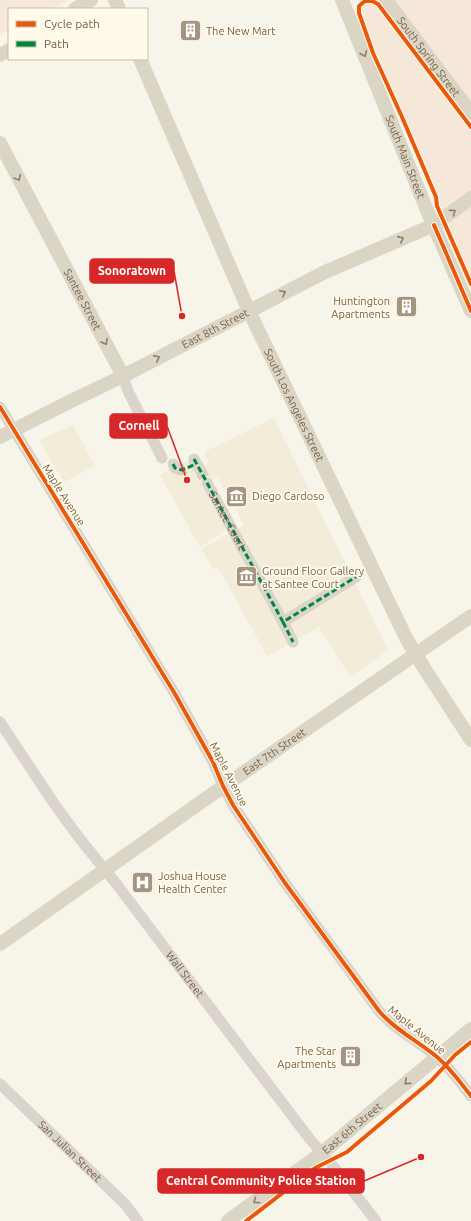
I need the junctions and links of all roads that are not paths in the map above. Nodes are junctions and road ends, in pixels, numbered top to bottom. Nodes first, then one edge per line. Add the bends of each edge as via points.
1 (92, 0) edge
2 (342, 0) edge
3 (353, 0) edge
4 (386, 0) edge
5 (77, 8) edge
6 (350, 18) junction
7 (140, 60) edge
8 (471, 113) edge
9 (0, 143) edge
10 (471, 198) edge
11 (434, 225) junction
12 (249, 311) junction
13 (471, 311) edge
14 (123, 376) junction
15 (0, 407) edge
16 (14, 430) junction
17 (0, 437) edge
18 (162, 458) dead end
19 (207, 483) tunnel mouth
20 (356, 577) dead end
21 (471, 616) edge
22 (282, 622) junction
23 (293, 642) dead end
24 (416, 654) junction
25 (0, 722) edge
26 (471, 740) edge
27 (224, 786) junction
28 (104, 870) junction
29 (0, 944) edge
30 (471, 1029) edge
31 (437, 1057) junction
32 (0, 1084) edge
33 (471, 1096) edge
34 (322, 1153) junction
35 (138, 1221) edge
36 (228, 1221) edge
37 (376, 1221) edge

1 - 5 main road
2 - 6 main road, South Main Street
3 - 6 main road
4 - 8 main road, South Spring Street
6 -> 11 main road, South Main Street
7 - 12 main road, South Los Angeles Street
9 -> 14 main road, Santee Street
11 -> 10 main road, East 8th Street
12 -> 11 main road, East 8th Street via 325,272
11 - 13 main road, South Main Street
14 -> 12 main road, East 8th Street
12 - 24 main road, South Los Angeles Street
14 - 16 main road, East 8th Street
14 - 18 street, Santee Street
15 - 16 street, Maple Avenue
16 - 17 main road, East 8th Street
16 - 27 street, Maple Avenue via 175,694 214,762
19 - 22 street, Santee Court
20 - 22 street
21 - 24 main road, East 7th Street
22 - 23 street, Santee Court
24 - 26 main road, South Los Angeles Street
24 - 27 main road, East 7th Street
25 - 28 street, Wall Street via 55,805
27 - 28 main road, East 7th Street
27 - 31 street, Maple Avenue via 233,805 274,866 379,1011 390,1023
28 - 29 main road, East 7th Street
28 - 34 street, Wall Street
30 - 31 main road, East 6th Street
31 - 33 street, Maple Avenue
31 -> 34 main road, East 6th Street
32 - 35 street, San Julian Street via 125,1204
34 -> 36 main road, East 6th Street
34 - 37 street, Wall Street

